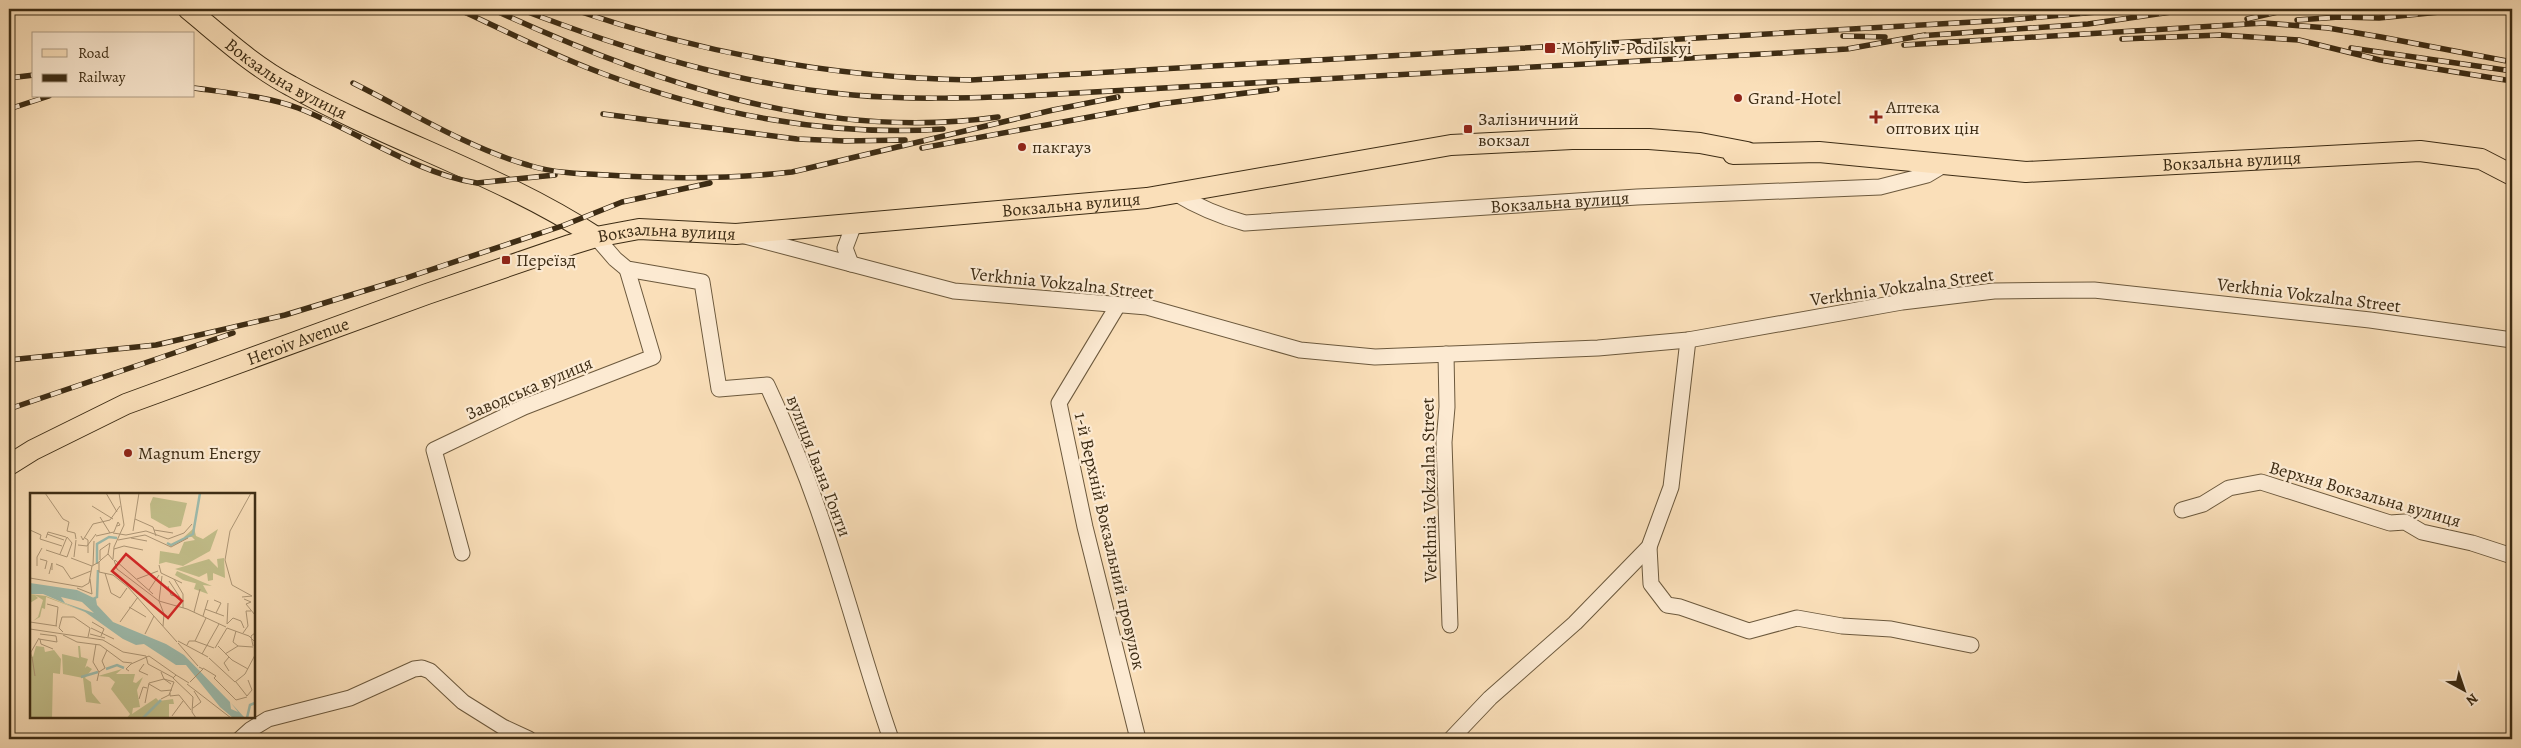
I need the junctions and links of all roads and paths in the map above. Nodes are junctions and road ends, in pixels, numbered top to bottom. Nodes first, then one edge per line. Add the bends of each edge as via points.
1 (188, 9) edge
2 (1947, 163) junction
3 (2512, 175) edge
4 (1175, 193) junction
5 (854, 224) junction
6 (736, 234) junction
7 (596, 237) junction
8 (850, 264) junction
9 (627, 269) junction
10 (1118, 305) junction
11 (1688, 340) junction
12 (2512, 340) edge
13 (1446, 354) junction
14 (9, 465) edge
15 (2182, 510) dead end
16 (1649, 546) junction
17 (462, 553) dead end
18 (2512, 556) edge
19 (1450, 625) dead end
20 (1971, 646) dead end
21 (240, 739) edge
22 (528, 739) edge
23 (892, 739) edge
24 (1138, 739) edge
25 (1451, 739) edge

1 - 7 main road, Вокзальна вулиця via 289,86 377,131 527,197
2 - 3 main road, Вокзальна вулиця via 2026,172 2420,151 2481,159
2 - 4 main road, Вокзальна вулиця via 1819,152 1747,152 1658,139 1572,139 1451,145
2 - 4 street, Вокзальна вулиця via 1927,175 1880,187 1636,197 1245,223 1208,211
4 - 5 main road, Вокзальна вулиця
5 - 6 main road, Вокзальна вулиця
5 - 8 street via 844,248
6 - 7 main road, Вокзальна вулиця via 639,229
6 - 8 street, Verkhnia Vokzalna Street
7 - 9 street
7 - 14 main road, Heroiv Avenue via 427,294 126,404
8 - 10 street, Verkhnia Vokzalna Street via 954,291
9 - 17 street, Заводська вулиця via 653,357 524,407 434,450
9 - 23 street, вулиця Івана Гонти via 702,282 720,389 767,385 793,441 821,516
10 - 13 street, Verkhnia Vokzalna Street via 1147,308 1300,350 1375,357
10 - 24 street, 1-й Верхній Вокзальний провулок via 1060,403 1085,527
11 - 12 street, Verkhnia Vokzalna Street via 1902,302 1994,291 2094,290 2370,320
11 - 13 street, Verkhnia Vokzalna Street via 1598,348
11 - 16 street via 1671,487
13 - 19 street, Verkhnia Vokzalna Street via 1444,442
15 - 18 street, Верхня Вокзальна вулиця via 2203,504 2229,488 2261,482 2390,523 2405,522 2422,532
16 - 20 street via 1651,584 1667,605 1749,631 1797,618 1842,626 1891,629
16 - 25 street via 1575,623 1490,698
21 - 22 street via 268,718 350,698 414,668 422,668 437,676 463,702

